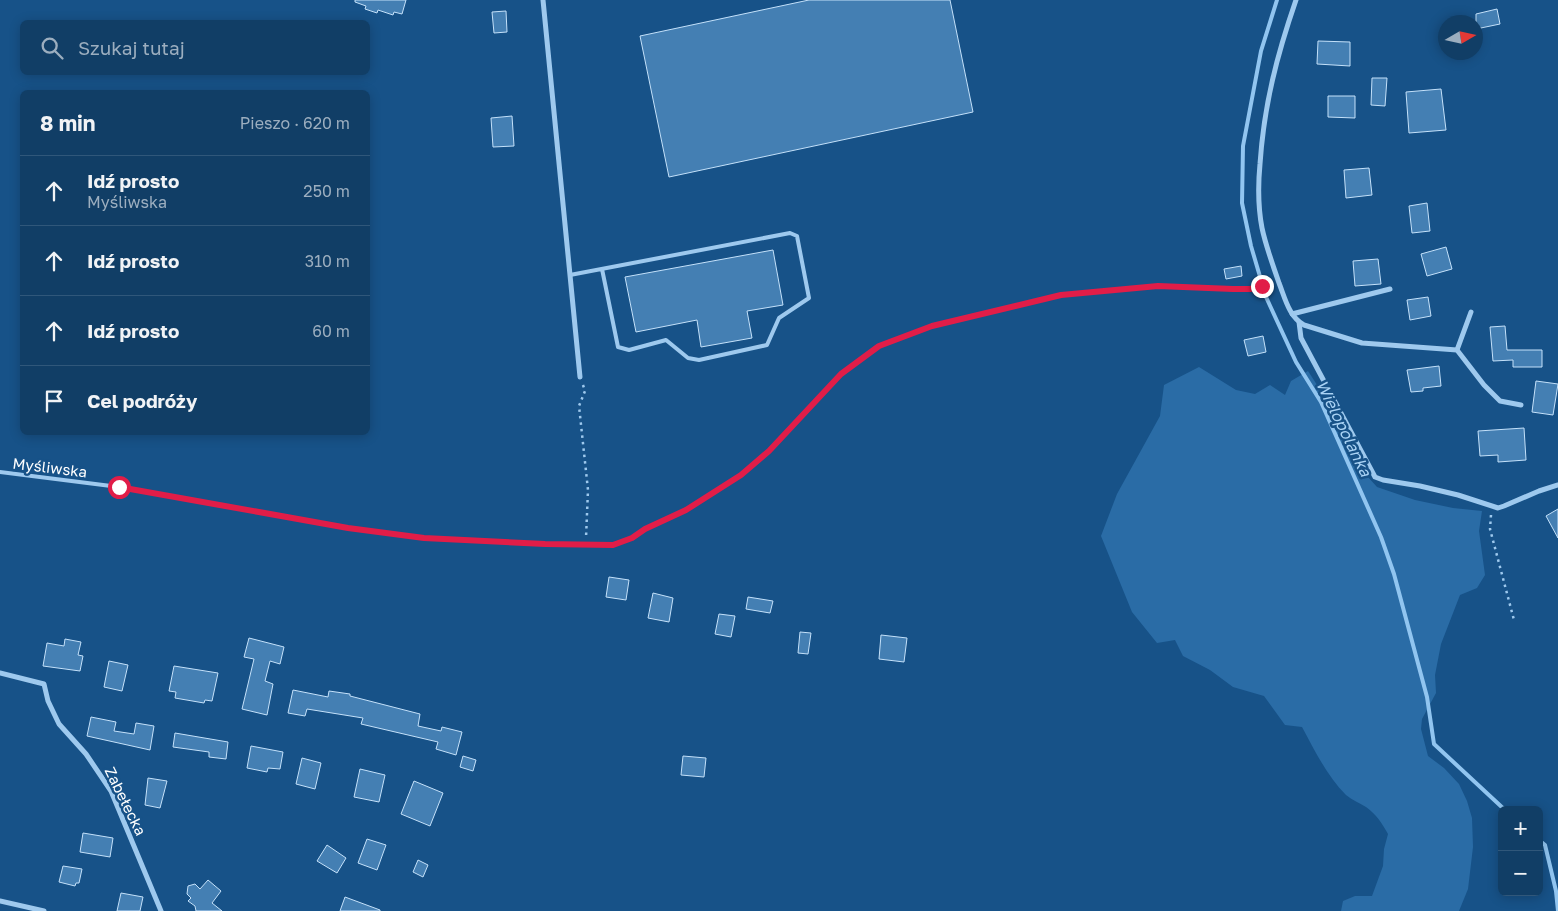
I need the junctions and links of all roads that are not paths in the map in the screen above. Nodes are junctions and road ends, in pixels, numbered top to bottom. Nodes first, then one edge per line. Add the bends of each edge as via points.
1 (543, 0) edge
2 (1296, 0) edge
3 (602, 269) junction
4 (570, 275) junction
5 (1390, 288) dead end
6 (1471, 312) dead end
7 (1292, 314) junction
8 (1299, 322) junction
9 (1457, 350) junction
10 (580, 377) road end
11 (1521, 405) dead end
12 (0, 472) edge
13 (1558, 485) edge
14 (603, 545) road end
15 (0, 673) edge
16 (0, 901) edge
17 (44, 911) edge
18 (161, 911) edge

1 - 4 street
2 - 7 street via 1269,90 1258,186 1262,228
3 - 3 lane via 790,232 797,236 808,298 779,318 767,346 699,360 688,358 666,340 629,350 618,347
3 - 4 lane
4 - 10 street
5 - 7 street
6 - 9 street
7 - 8 street
8 - 9 street via 1362,343
8 - 13 street via 1301,338 1375,477 1501,508
9 - 11 street via 1500,401
12 - 14 lane, Myśliwska via 119,487 348,528 424,538
15 - 18 street, Zabełecka via 44,684 48,701 60,724 86,754 111,791
16 - 17 street

